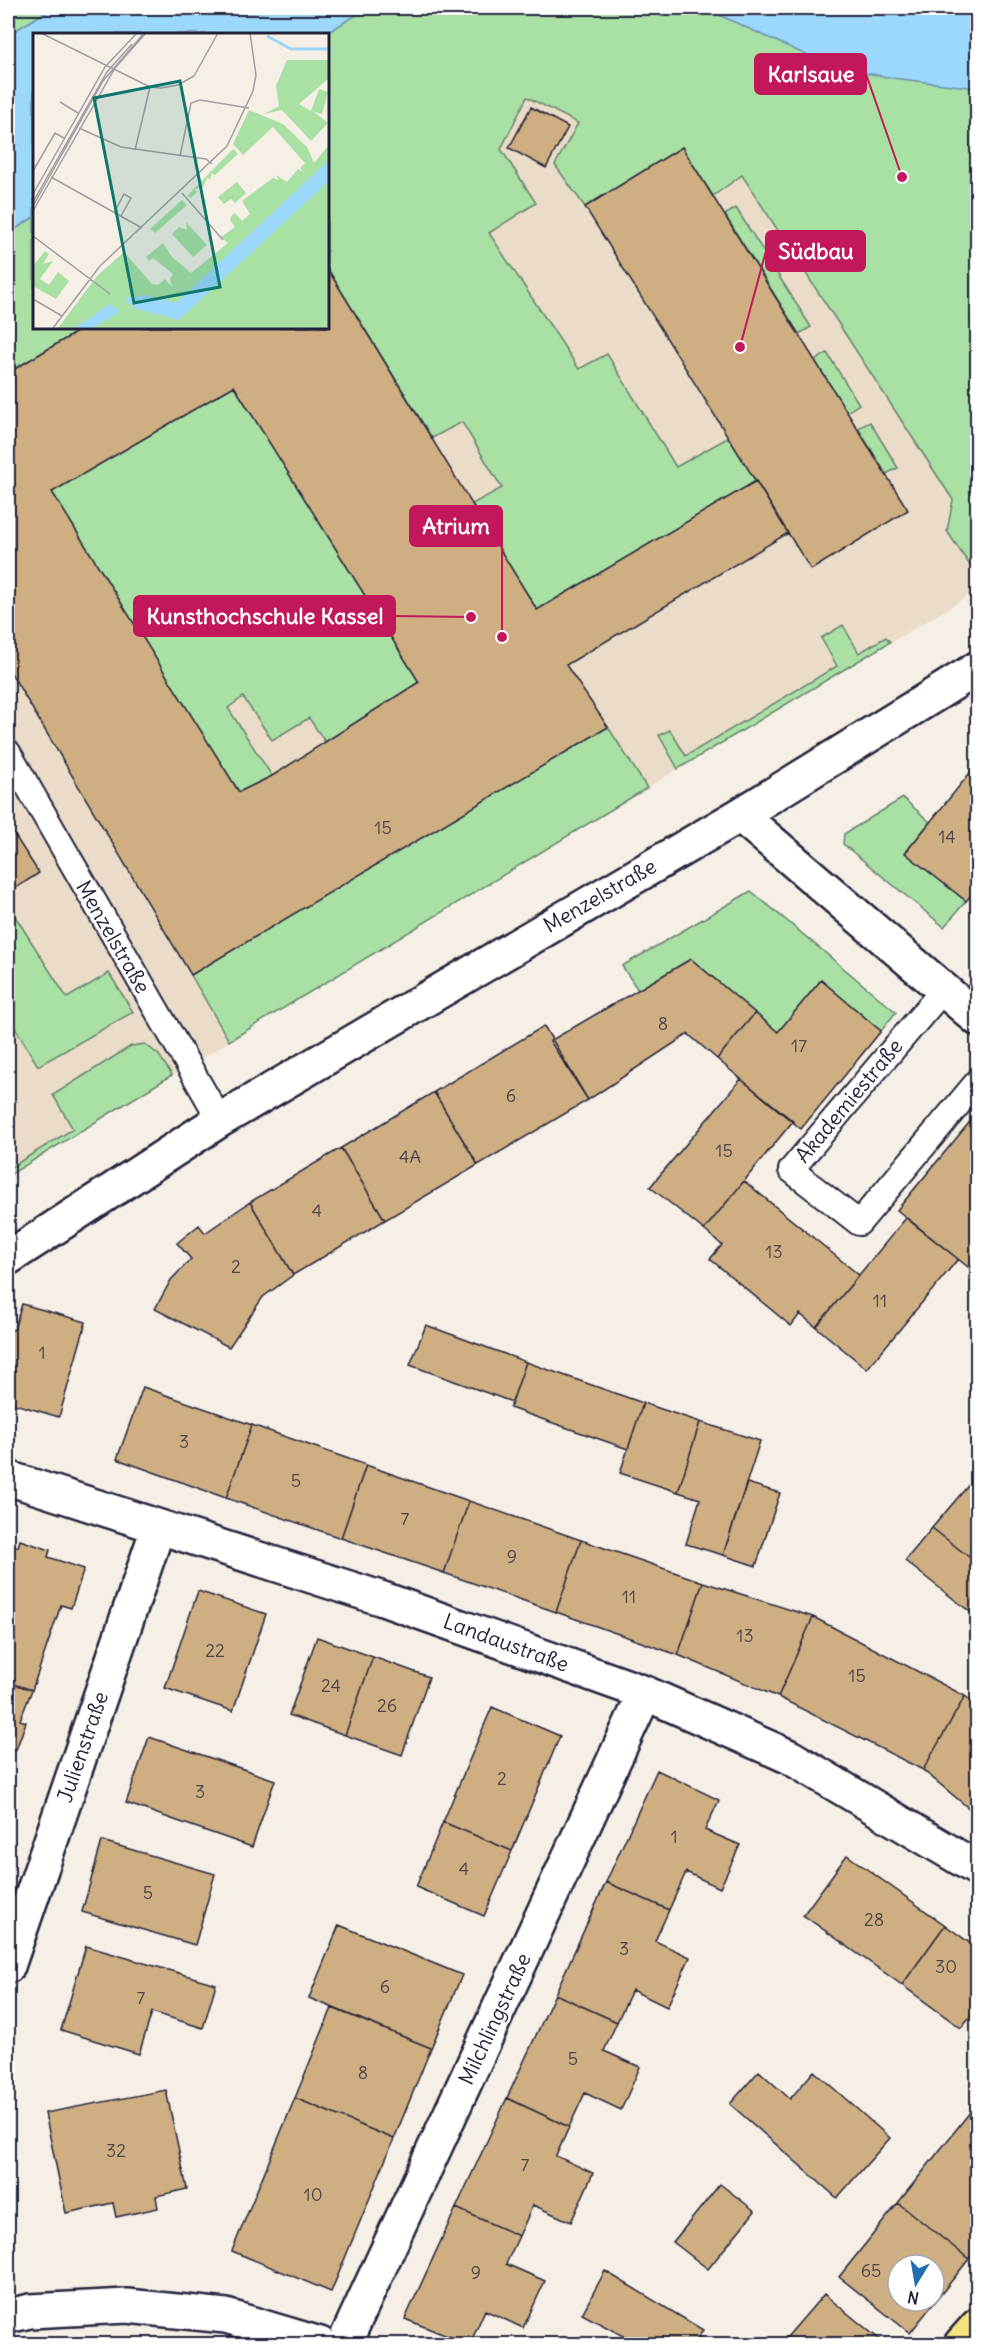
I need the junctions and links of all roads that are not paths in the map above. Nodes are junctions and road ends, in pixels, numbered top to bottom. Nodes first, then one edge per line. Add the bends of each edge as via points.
1 (978, 668) edge
2 (8, 752) edge
3 (740, 815) junction
4 (944, 990) junction
5 (978, 1019) edge
6 (978, 1081) edge
7 (220, 1120) junction
8 (8, 1258) edge
9 (8, 1478) edge
10 (158, 1528) junction
11 (645, 1693) junction
12 (978, 1869) edge
13 (8, 1966) edge
14 (8, 2316) edge
15 (978, 2325) edge
16 (320, 2344) edge
17 (344, 2344) edge
18 (961, 2344) edge

1 - 3 street, Menzelstraße
2 - 7 lane, Menzelstraße
3 - 4 street
3 - 7 street, Menzelstraße
4 - 5 street
4 - 6 lane, Akademiestraße via 791,1170 859,1223
7 - 8 street, Menzelstraße
9 - 10 street, Landaustraße
10 - 11 street, Landaustraße via 383,1599
10 - 13 street, Julienstraße
11 - 12 street, Landaustraße via 790,1756
11 - 17 street, Milchlingstraße
14 - 16 street via 30,2311 127,2306 226,2316
15 - 18 main road

